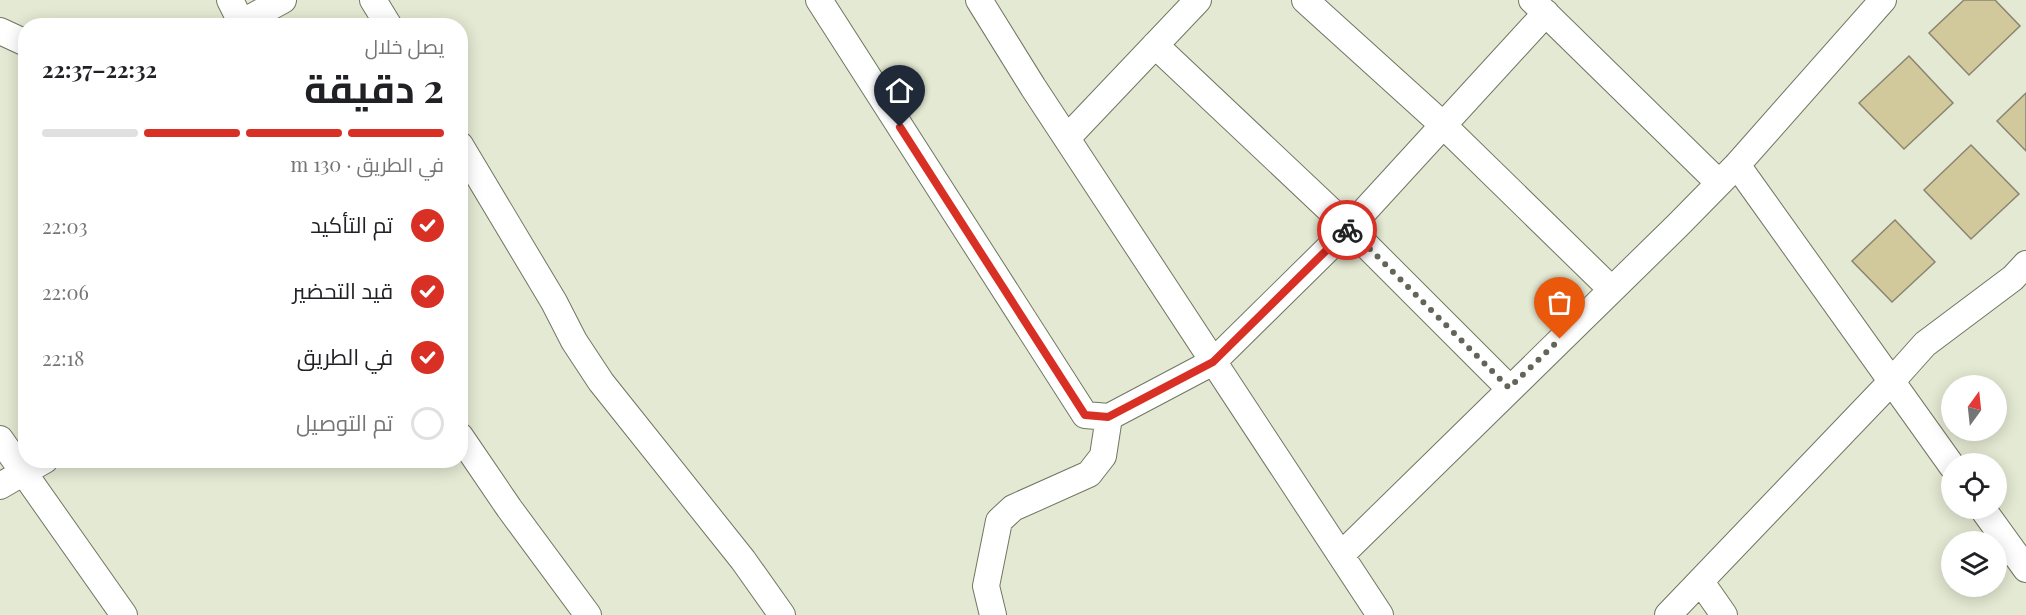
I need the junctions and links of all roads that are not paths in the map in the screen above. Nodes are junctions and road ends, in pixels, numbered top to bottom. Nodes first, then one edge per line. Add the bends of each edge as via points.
1 (230, 0) edge
2 (283, 0) edge
3 (374, 0) edge
4 (819, 0) edge
5 (979, 0) edge
6 (1198, 0) edge
7 (1305, 0) edge
8 (1883, 0) edge
9 (1539, 6) edge
10 (239, 18) edge
11 (252, 18) edge
12 (384, 18) edge
13 (0, 31) edge
14 (18, 39) edge
15 (1155, 45) junction
16 (1443, 125) junction
17 (1066, 138) junction
18 (468, 159) edge
19 (1727, 173) junction
20 (1349, 228) junction
21 (2022, 279) edge
22 (1611, 290) junction
23 (1213, 362) junction
24 (1891, 382) junction
25 (1509, 388) junction
26 (1108, 417) junction
27 (0, 439) edge
28 (468, 448) edge
29 (18, 453) edge
30 (1943, 453) edge
31 (31, 468) edge
32 (35, 468) edge
33 (0, 486) edge
34 (1990, 519) edge
35 (1341, 555) junction
36 (2026, 570) edge
37 (1701, 582) junction
38 (124, 615) edge
39 (588, 615) edge
40 (782, 615) edge
41 (993, 615) edge
42 (1380, 615) edge
43 (1668, 615) edge
44 (1724, 615) edge

1 - 10 street
2 - 11 street
3 - 12 street
4 - 26 street via 1085,415
5 - 17 street
6 - 15 street
7 - 16 street
8 - 19 street
9 - 16 street
9 - 19 street
13 - 14 street
15 - 17 street
15 - 20 street
16 - 20 street
16 - 22 street
17 - 23 street
18 - 40 street via 601,382
19 - 22 street
19 - 24 street
20 - 23 street
20 - 25 street
21 - 24 street via 1925,344
22 - 25 street
23 - 26 street
23 - 35 street
24 - 30 street
24 - 37 street
25 - 35 street
26 - 41 street via 1103,456 1089,474 1014,508 999,521 986,586
27 - 29 street
28 - 39 street
31 - 33 street
32 - 38 street
34 - 36 street
35 - 42 street
37 - 43 street
37 - 44 street

